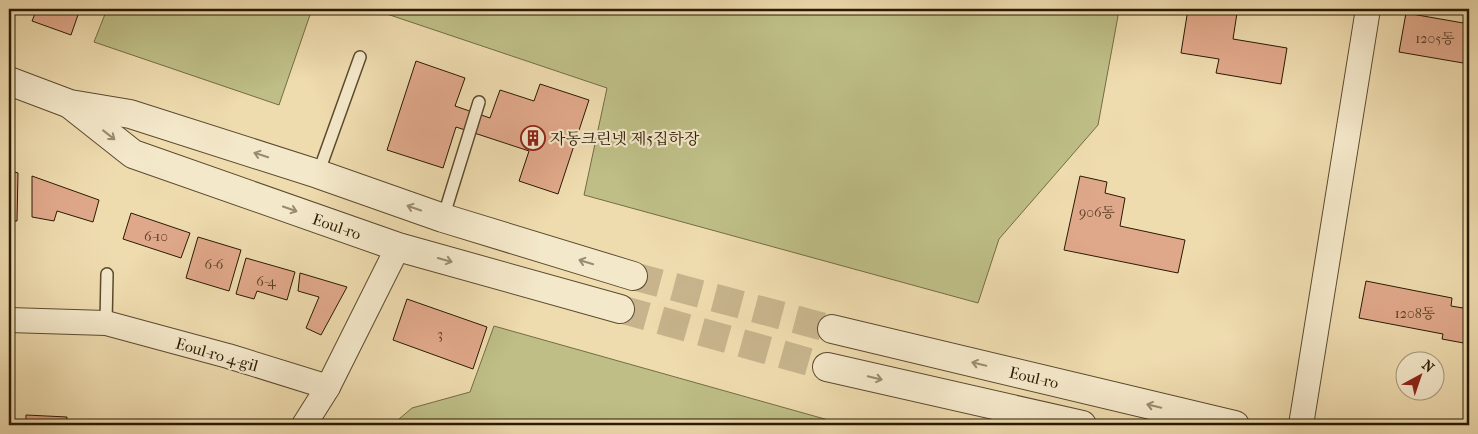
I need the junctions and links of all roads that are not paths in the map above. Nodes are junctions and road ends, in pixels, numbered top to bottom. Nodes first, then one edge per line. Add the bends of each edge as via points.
1 (1368, 9) edge
2 (360, 57) dead end
3 (9, 81) edge
4 (479, 102) dead end
5 (70, 104) junction
6 (318, 174) junction
7 (443, 218) junction
8 (398, 247) junction
9 (107, 274) dead end
10 (633, 276) tunnel mouth
11 (620, 309) tunnel mouth
12 (9, 320) edge
13 (106, 323) junction
14 (832, 329) tunnel mouth
15 (827, 367) tunnel mouth
16 (328, 387) junction
17 (304, 425) edge
18 (1082, 425) edge
19 (1235, 425) edge
20 (1301, 425) edge

1 - 20 street
2 - 6 lane
3 - 5 street, Eoul-ro
4 - 7 lane
6 -> 5 street, Eoul-ro via 130,114
5 -> 8 street, Eoul-ro via 133,154
7 -> 6 street, Eoul-ro
10 -> 7 street, Eoul-ro
8 -> 11 street, Eoul-ro
8 - 16 street
9 - 13 lane
12 - 13 street, Eoul-ro 4-gil
13 - 16 street, Eoul-ro 4-gil
19 -> 14 street, Eoul-ro
15 -> 18 street
16 - 17 street

